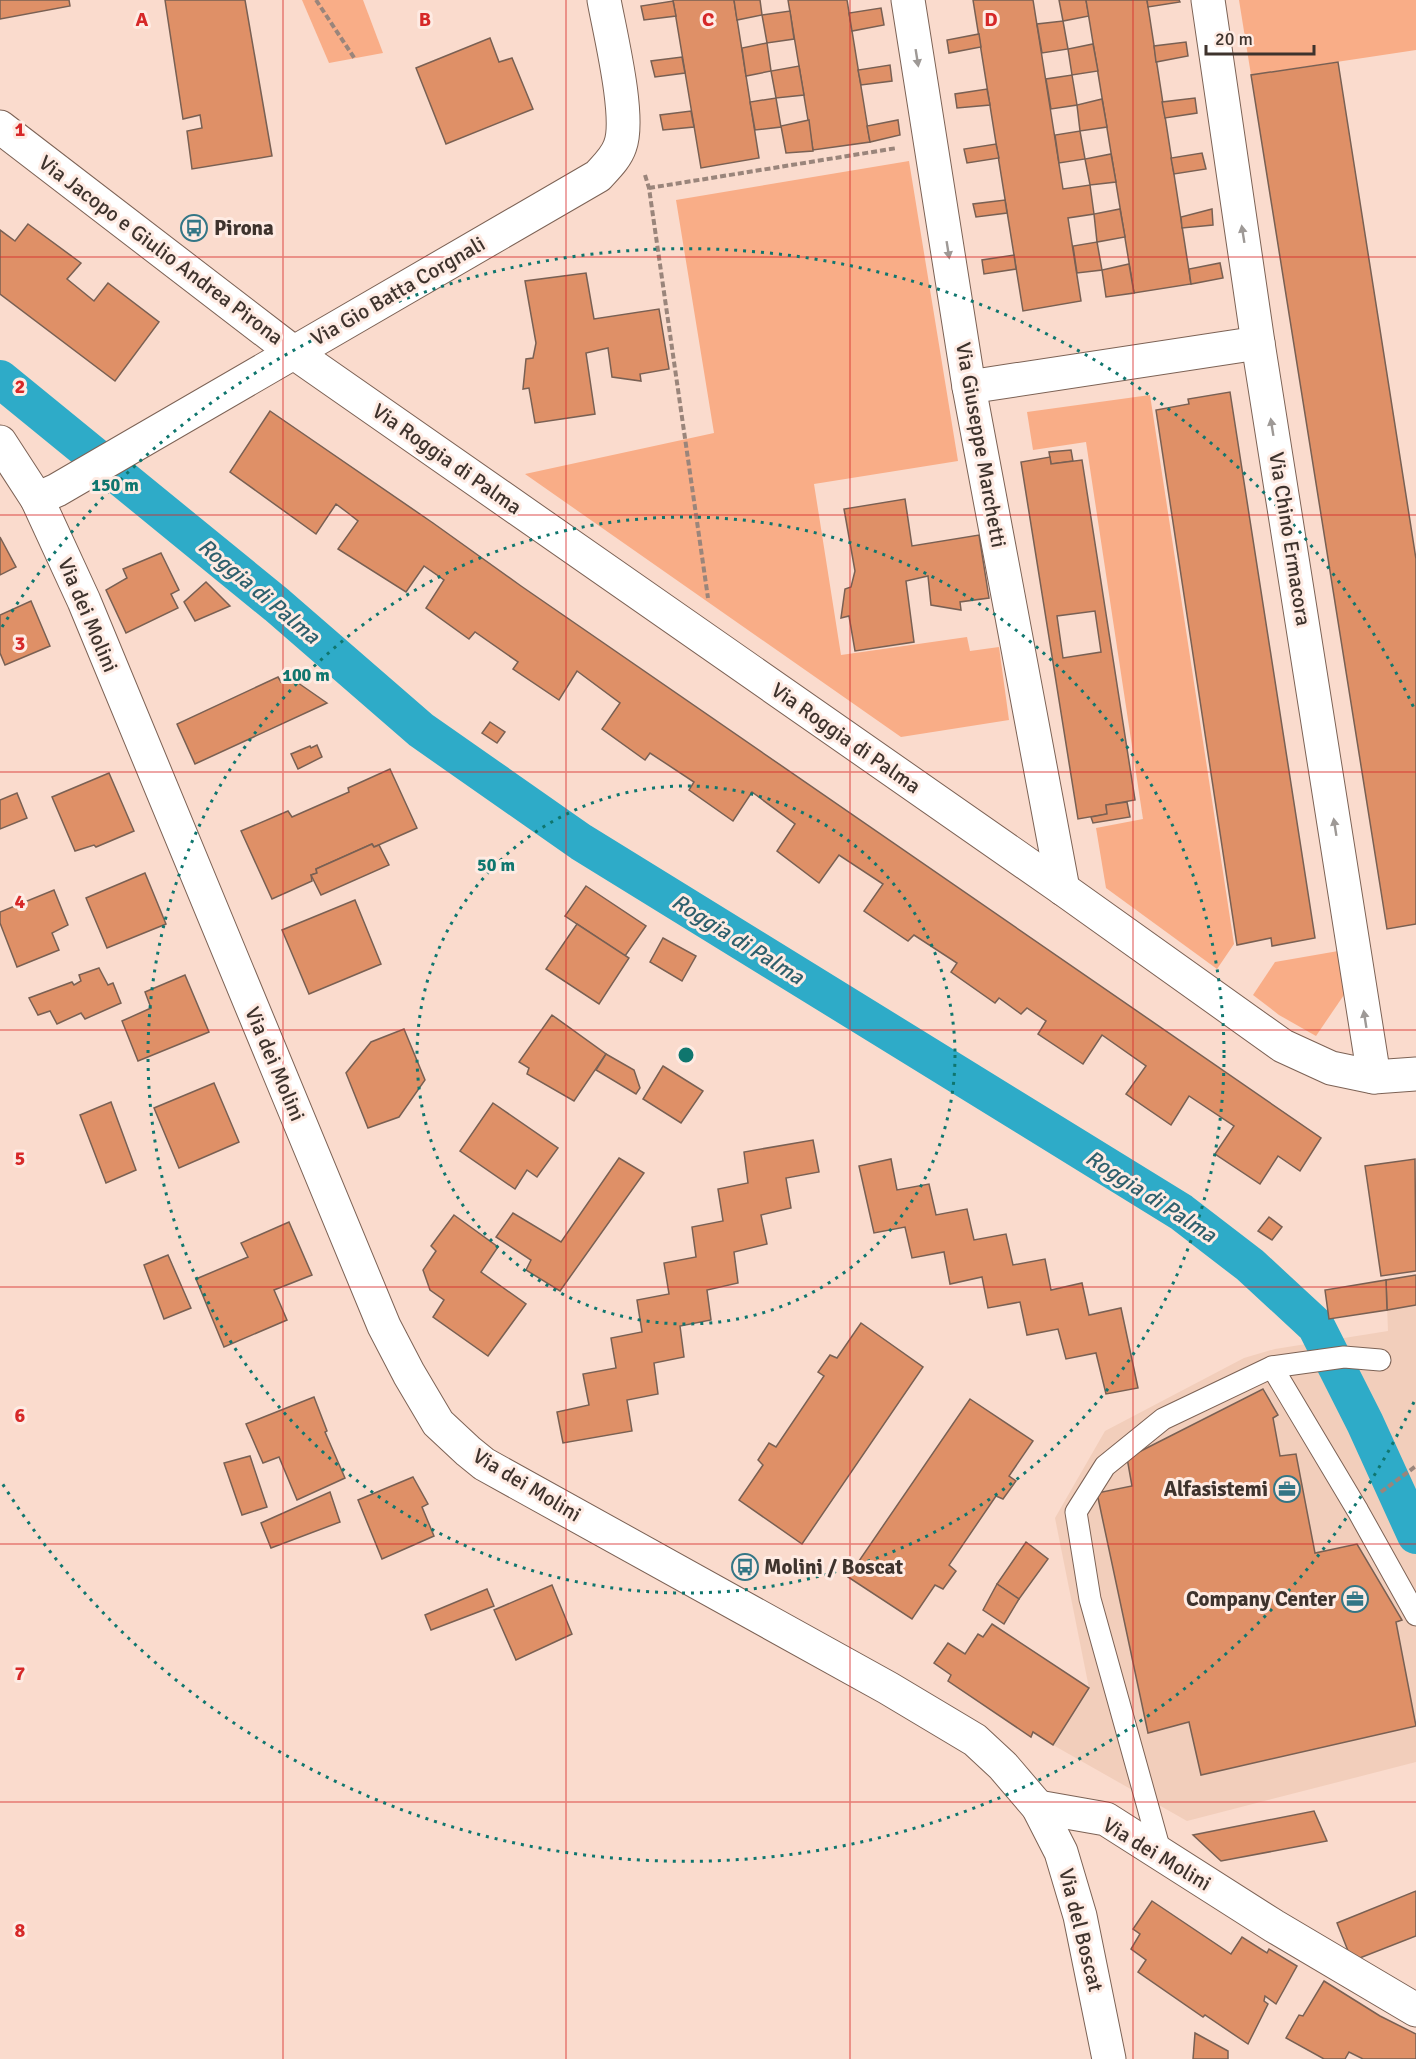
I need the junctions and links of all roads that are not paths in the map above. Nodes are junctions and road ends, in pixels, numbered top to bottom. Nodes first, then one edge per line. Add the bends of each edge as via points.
1 (604, 0) edge
2 (908, 0) edge
3 (1208, 0) edge
4 (0, 127) edge
5 (1258, 343) junction
6 (293, 352) junction
7 (969, 387) junction
8 (0, 442) edge
9 (47, 494) junction
10 (1063, 889) junction
11 (1416, 1074) edge
12 (1374, 1077) junction
13 (1380, 1360) dead end
14 (1272, 1367) junction
15 (1416, 1615) edge
16 (1038, 1807) junction
17 (1161, 1854) junction
18 (1416, 2010) edge
19 (1109, 2059) edge

1 - 6 street, Via Gio Batta Corgnali via 623,106 621,146 598,176
2 -> 7 street, Via Giuseppe Marchetti
5 -> 3 street, Via Chino Ermacora
4 - 6 street, Via Jacopo e Giulio Andrea Pirona
5 - 7 street
12 -> 5 street, Via Chino Ermacora
6 - 9 street, Via Gio Batta Corgnali
6 - 10 street, Via Roggia di Palma
7 - 10 street, Via Giuseppe Marchetti
8 - 9 street, Via dei Molini
9 - 16 street, Via dei Molini via 84,601 384,1326 438,1423 484,1464 975,1740
10 - 12 street, Via Roggia di Palma via 1283,1046 1331,1068
11 - 12 street, Via Roggia di Palma
13 - 14 lane via 1344,1358
14 - 15 lane
14 - 17 lane via 1163,1419 1105,1466 1076,1512 1090,1599
16 - 17 street, Via dei Molini via 1106,1819
16 - 19 street, Via del Boscat via 1061,1852 1080,1916
17 - 18 street, Via dei Molini

